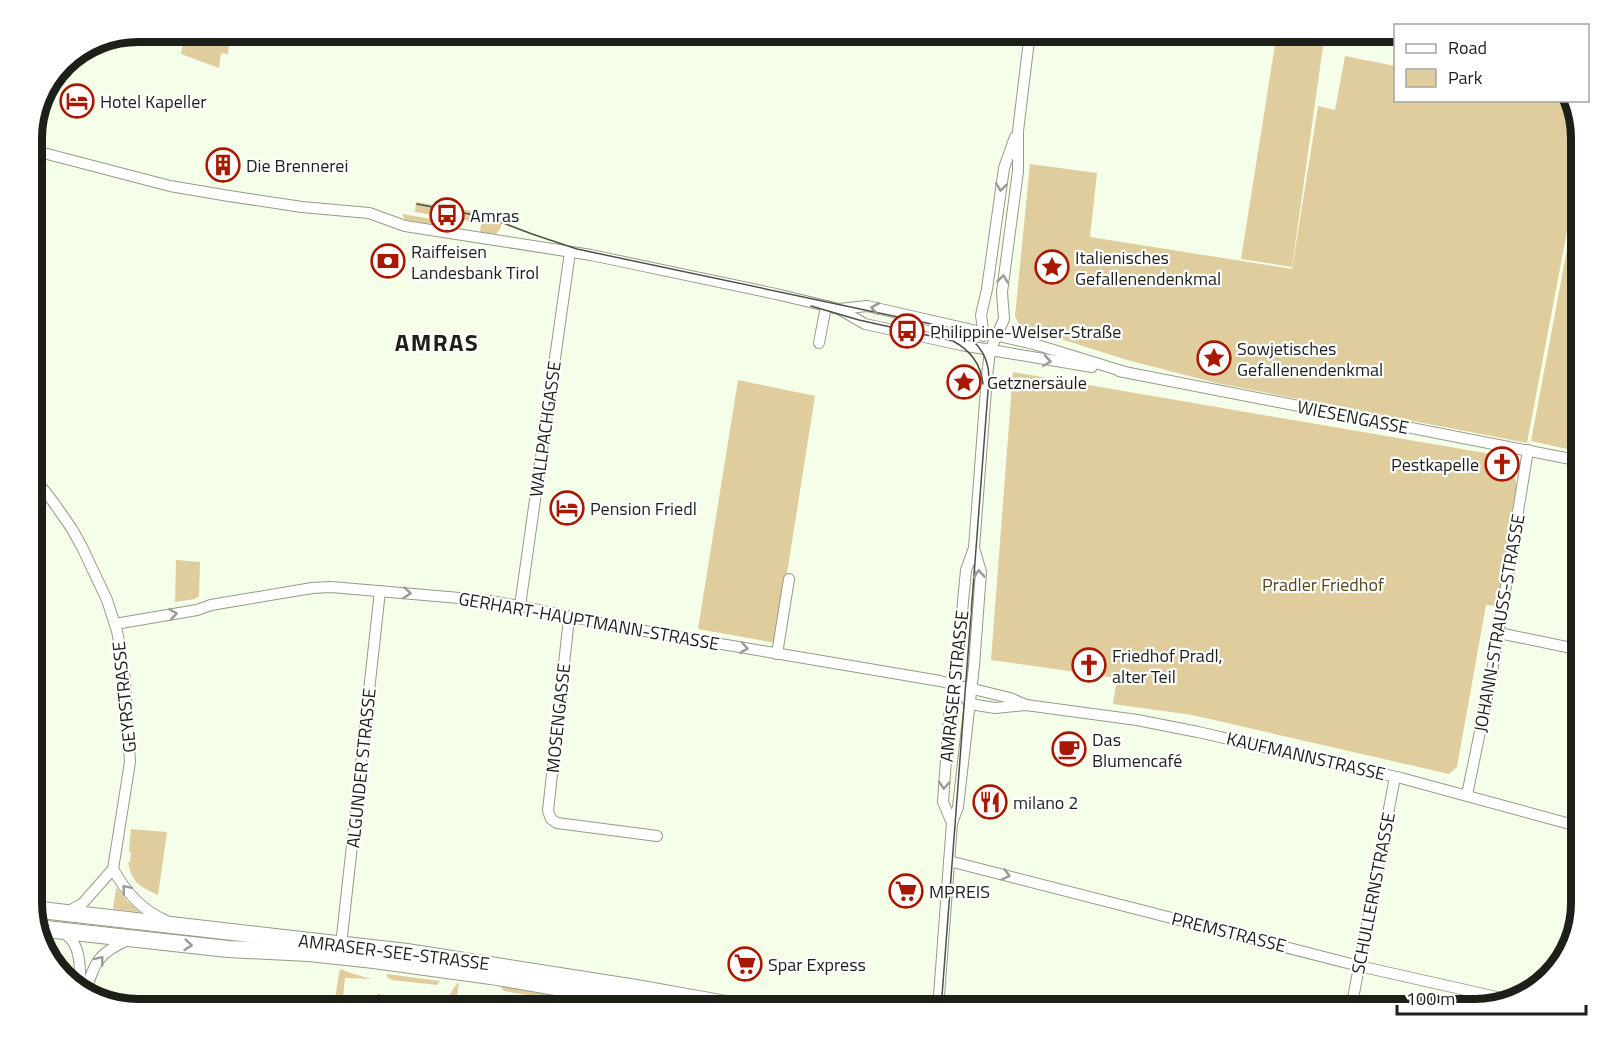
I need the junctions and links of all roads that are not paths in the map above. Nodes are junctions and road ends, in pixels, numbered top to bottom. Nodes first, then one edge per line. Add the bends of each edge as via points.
1 (1029, 42) edge
2 (1018, 131) junction
3 (42, 153) edge
4 (570, 252) junction
5 (826, 306) junction
6 (839, 309) junction
7 (983, 332) junction
8 (997, 336) junction
9 (819, 343) dead end
10 (990, 351) junction
11 (1125, 372) junction
12 (1528, 450) junction
13 (1571, 458) edge
14 (42, 488) edge
15 (974, 548) junction
16 (789, 579) dead end
17 (380, 591) junction
18 (520, 606) junction
19 (569, 618) junction
20 (115, 624) junction
21 (1498, 633) junction
22 (1571, 648) edge
23 (777, 654) junction
24 (955, 685) junction
25 (972, 688) junction
26 (970, 704) junction
27 (1026, 705) junction
28 (1395, 777) junction
29 (1467, 795) junction
30 (952, 823) junction
31 (1571, 824) edge
32 (657, 836) dead end
33 (949, 861) junction
34 (112, 868) junction
35 (42, 910) edge
36 (59, 912) junction
37 (179, 926) junction
38 (50, 930) edge
39 (130, 939) junction
40 (341, 945) junction
41 (1359, 966) junction
42 (80, 979) edge
43 (87, 984) edge
44 (1495, 997) edge
45 (622, 999) edge
46 (695, 999) edge
47 (938, 999) edge
48 (1353, 999) edge

1 - 2 street, AMRASER STRASSE
2 -> 7 street, AMRASER STRASSE via 1004,168 981,315
8 -> 2 street, AMRASER STRASSE via 1004,319 1002,292 1018,171
3 - 4 street via 181,188 302,207 363,212 405,225
4 - 5 street
4 - 18 street, WALLPACHGASSE
5 - 6 street
5 - 9 street
7 -> 6 street via 867,306
6 - 10 street via 865,324
7 - 8 street
7 - 10 street, AMRASER STRASSE
8 - 10 street, AMRASER STRASSE
8 - 11 street, WIESENGASSE
10 -> 11 street, WIESENGASSE
10 - 15 street, AMRASER STRASSE
11 - 12 street, WIESENGASSE
12 - 13 street, WIESENGASSE
12 - 21 street, JOHANN-STRAUSS-STRASSE
14 - 20 street, GEYRSTRASSE via 82,547
15 - 24 street, AMRASER STRASSE via 966,570
25 -> 15 street, AMRASER STRASSE via 981,572
16 - 23 street
17 -> 18 street, GERHART-HAUPTMANN-STRASSE
20 -> 17 street, GERHART-HAUPTMANN-STRASSE via 312,588
17 - 40 street, ALGUNDER STRASSE
18 - 19 street, GERHART-HAUPTMANN-STRASSE
19 -> 23 street, GERHART-HAUPTMANN-STRASSE
19 - 32 street, MOSENGASSE via 548,812 557,823
20 - 34 street, GEYRSTRASSE via 125,680 130,762
21 - 22 street
21 - 29 street, JOHANN-STRAUSS-STRASSE
23 - 24 street, GERHART-HAUPTMANN-STRASSE
24 - 25 street, GERHART-HAUPTMANN-STRASSE
24 - 26 street
24 -> 30 street, AMRASER STRASSE via 943,801
25 - 26 street, AMRASER STRASSE
25 - 27 street, KAUFMANNSTRASSE
26 - 27 street, KAUFMANNSTRASSE via 995,708
26 - 30 street, AMRASER STRASSE via 958,807
27 - 28 street, KAUFMANNSTRASSE via 1161,725
28 - 29 street, KAUFMANNSTRASSE
28 - 41 street, SCHULLERNSTRASSE
29 - 31 street, KAUFMANNSTRASSE
30 - 33 street, AMRASER STRASSE
33 -> 41 street, PREMSTRASSE
33 - 47 street, AMRASER STRASSE
34 - 36 street via 82,904
37 -> 34 street via 142,907
35 - 36 main road, AMRASER-SEE-STRASSE
36 - 37 main road, AMRASER-SEE-STRASSE
37 - 40 main road, AMRASER-SEE-STRASSE
38 - 39 main road, AMRASER-SEE-STRASSE
38 - 42 street via 73,942
43 -> 39 street via 100,957
39 -> 45 main road, AMRASER-SEE-STRASSE via 374,960
40 - 46 main road, AMRASER-SEE-STRASSE via 485,963
41 - 44 street, PREMSTRASSE
41 - 48 street, SCHULLERNSTRASSE

